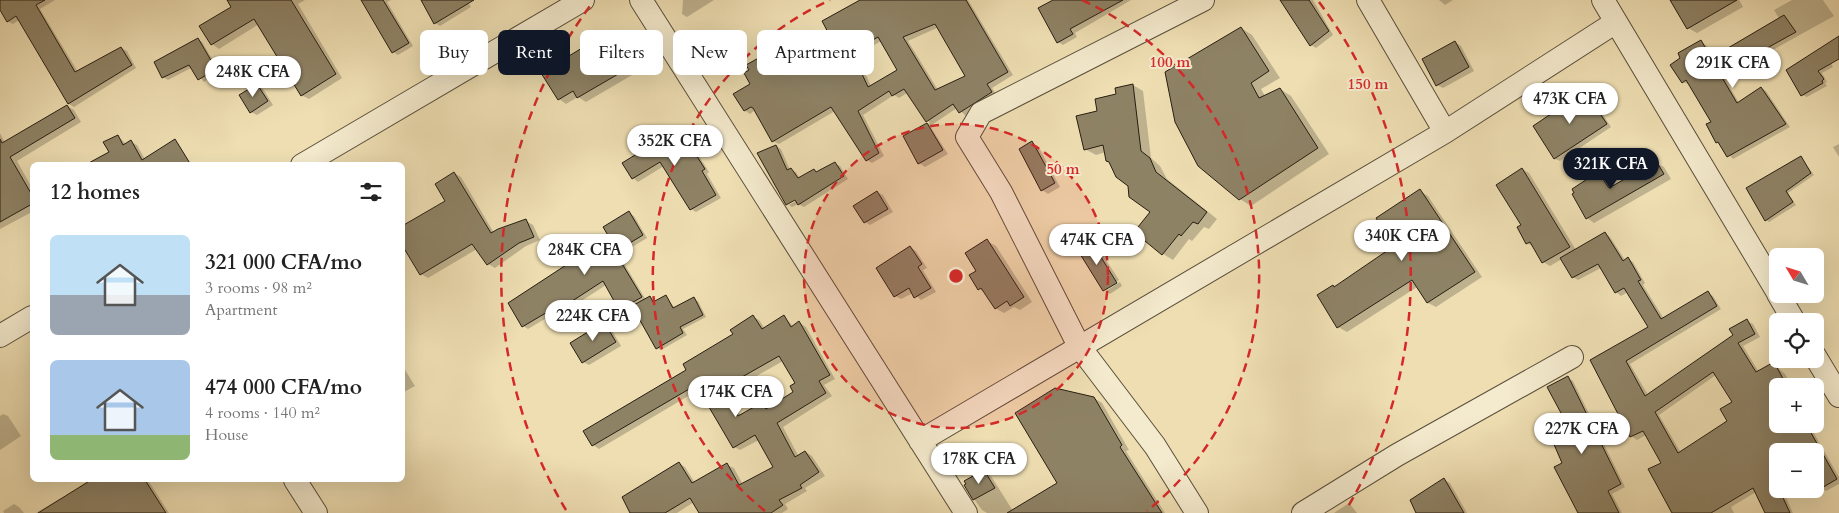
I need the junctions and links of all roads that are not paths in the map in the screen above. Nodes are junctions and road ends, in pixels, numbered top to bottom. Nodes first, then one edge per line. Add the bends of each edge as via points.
1 (583, 0) edge
2 (641, 0) edge
3 (1203, 0) edge
4 (1368, 0) edge
5 (1603, 0) edge
6 (1616, 22) junction
7 (1445, 132) junction
8 (307, 162) edge
9 (1769, 279) edge
10 (30, 318) edge
11 (0, 336) edge
12 (1079, 346) junction
13 (1572, 357) dead end
14 (1822, 368) edge
15 (1839, 396) edge
16 (920, 441) junction
17 (296, 482) edge
18 (316, 513) edge
19 (966, 513) edge
20 (1197, 513) edge
21 (1303, 513) edge

1 - 8 street
2 - 16 street
3 - 12 street via 981,113 967,137 1001,192
4 - 7 street
5 - 6 street
6 - 7 street
6 - 9 street
7 - 12 street
10 - 11 street
12 - 16 street
12 - 20 street via 1155,446
13 - 21 street via 1397,455
14 - 15 street
16 - 19 street
17 - 18 street

